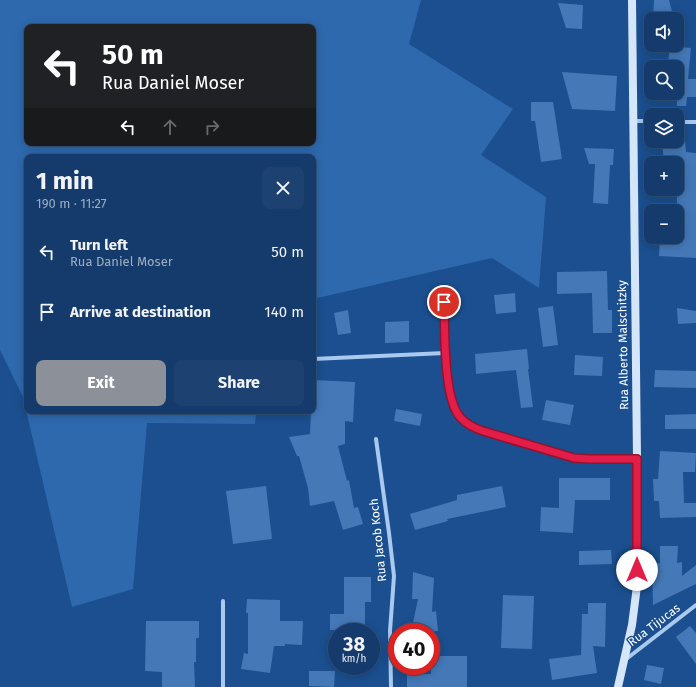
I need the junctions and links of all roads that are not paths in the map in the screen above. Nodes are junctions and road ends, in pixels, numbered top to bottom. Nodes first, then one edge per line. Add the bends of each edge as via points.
1 (632, 0) edge
2 (632, 121) junction
3 (644, 121) edge
4 (684, 122) edge
5 (696, 122) edge
6 (444, 302) dead end
7 (446, 353) junction
8 (316, 359) edge
9 (376, 439) dead end
10 (637, 459) junction
11 (223, 601) dead end
12 (696, 605) edge
13 (624, 660) junction
14 (223, 687) edge
15 (391, 687) edge
16 (618, 687) edge

1 - 2 street, Rua Alberto Malschitzky
2 - 3 street
2 - 10 street, Rua Alberto Malschitzky
4 - 5 street
6 - 7 street
7 - 8 street
7 - 10 street via 451,399 459,416 472,427 574,458
9 - 15 street, Rua Jacob Koch via 394,576 390,631
10 - 13 street, Rua Alberto Malschitzky via 637,586
11 - 14 street
12 - 13 street, Rua Tijucas
13 - 16 street, Rua Alberto Malschitzky

